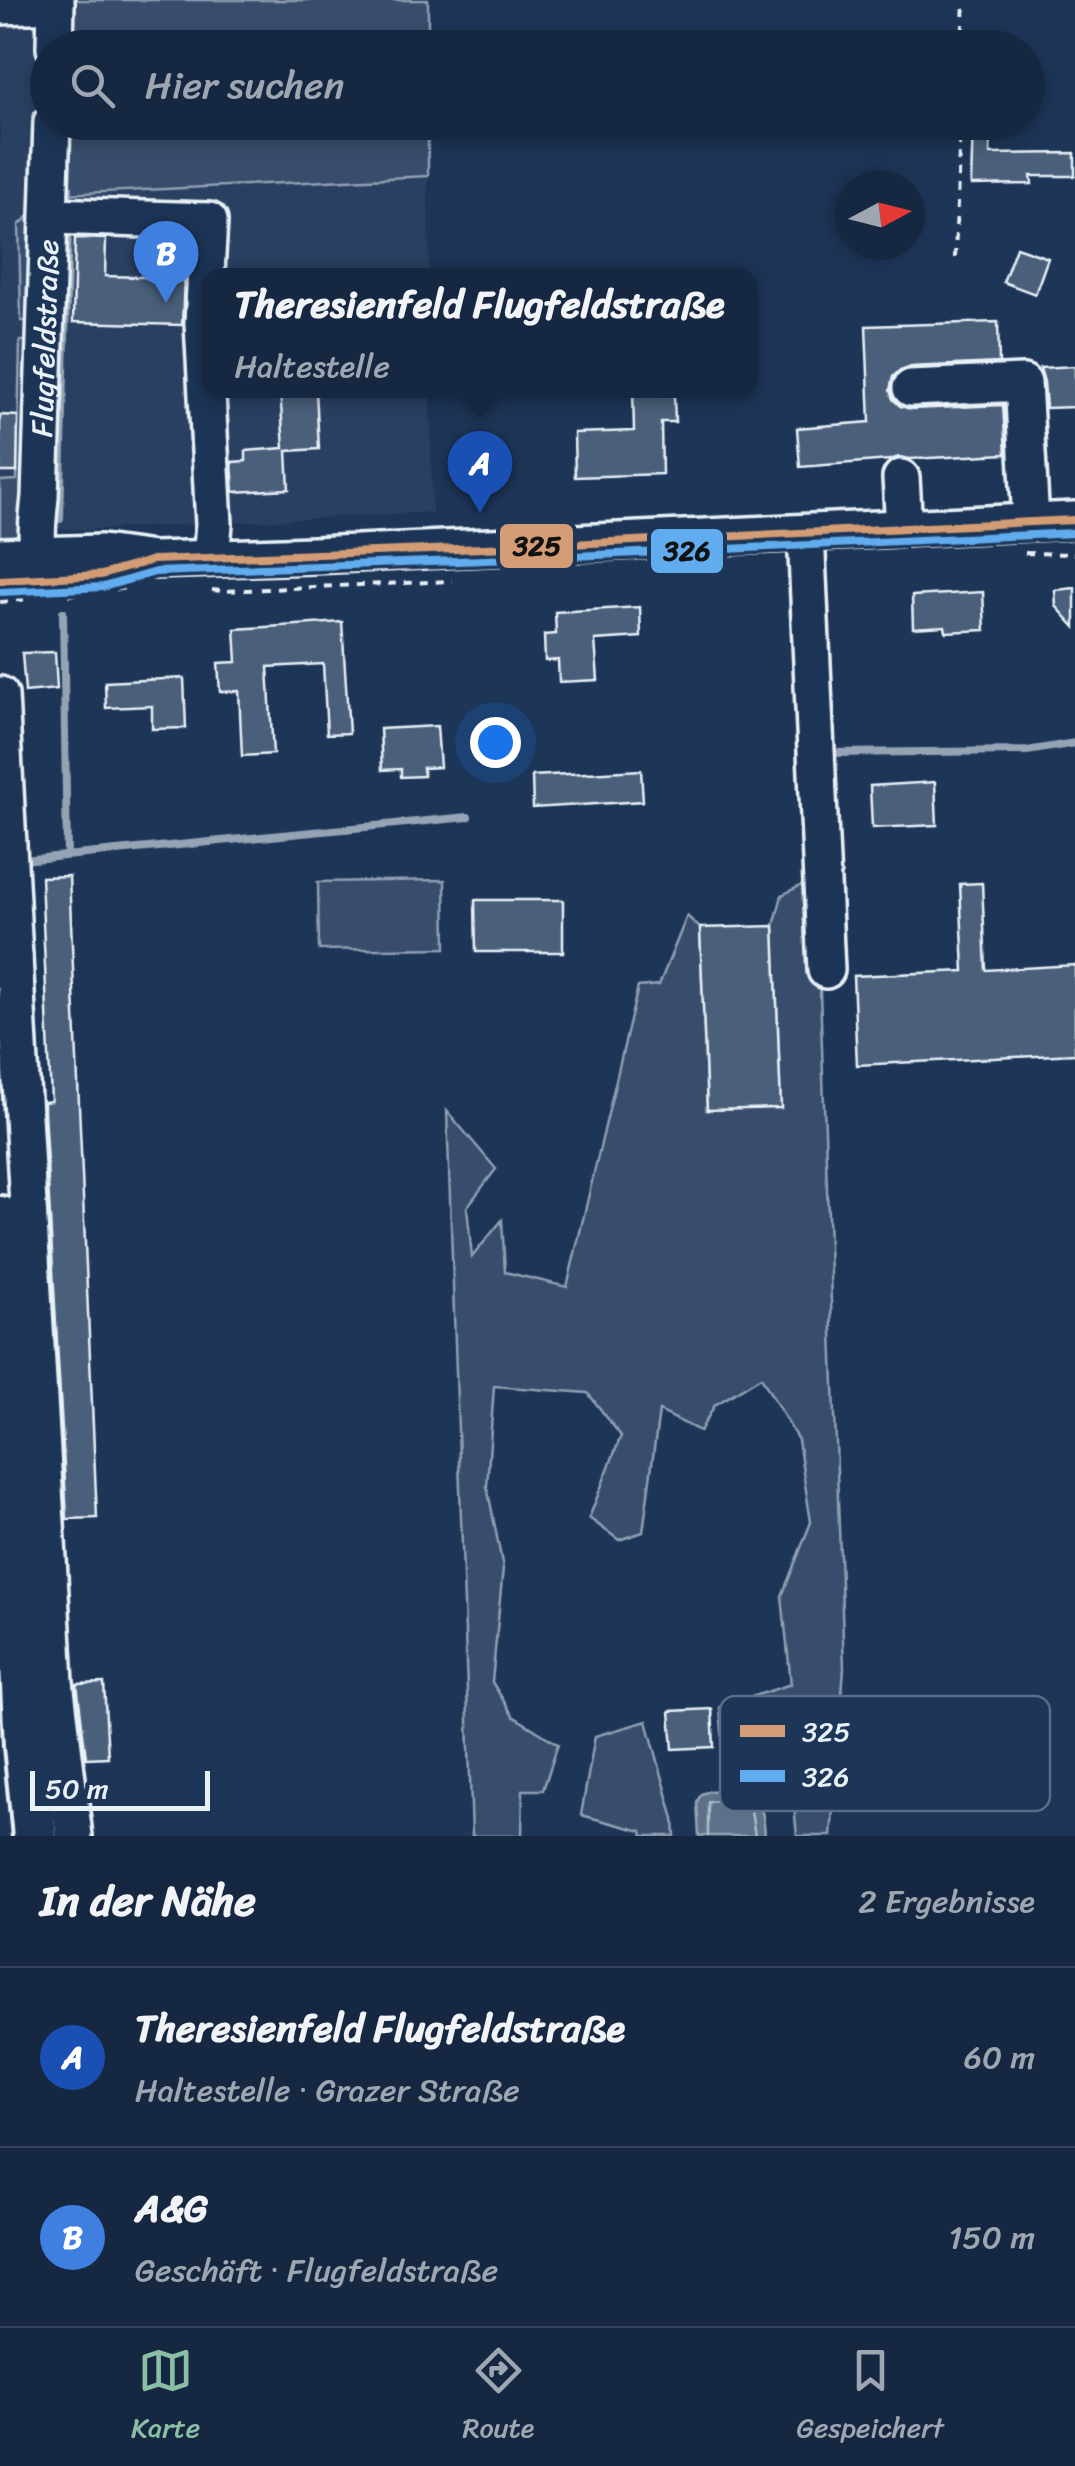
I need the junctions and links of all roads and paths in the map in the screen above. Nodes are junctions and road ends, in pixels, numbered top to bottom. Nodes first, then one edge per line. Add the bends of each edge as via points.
1 (964, 0) edge
2 (56, 2) edge
3 (0, 6) edge
4 (55, 30) edge
5 (963, 30) edge
6 (53, 140) edge
7 (959, 140) edge
8 (59, 212) junction
9 (955, 258) dead end
10 (207, 268) edge
11 (912, 388) dead end
12 (208, 398) edge
13 (901, 478) dead end
14 (1075, 520) edge
15 (1030, 522) junction
16 (904, 528) junction
17 (806, 533) junction
18 (0, 556) edge
19 (211, 558) junction
20 (42, 566) junction
21 (0, 580) edge
22 (0, 695) edge
23 (7, 963) edge
24 (826, 970) dead end
25 (0, 1218) edge
26 (35, 1836) edge
27 (74, 1836) edge

1 - 5 path
2 - 3 street
2 - 4 street
6 - 8 street, Flugfeldstraße
7 - 9 path
8 - 10 street via 209,221
8 - 20 street, Flugfeldstraße
11 - 15 street via 1023,383
12 - 19 street
13 - 16 street
14 - 15 street
15 - 16 street
16 - 17 street
17 - 19 street
17 - 24 street
18 - 20 street
19 - 20 street via 153,560 102,574
20 - 21 street
22 - 23 street
23 - 27 street via 54,1682
25 - 26 main road

